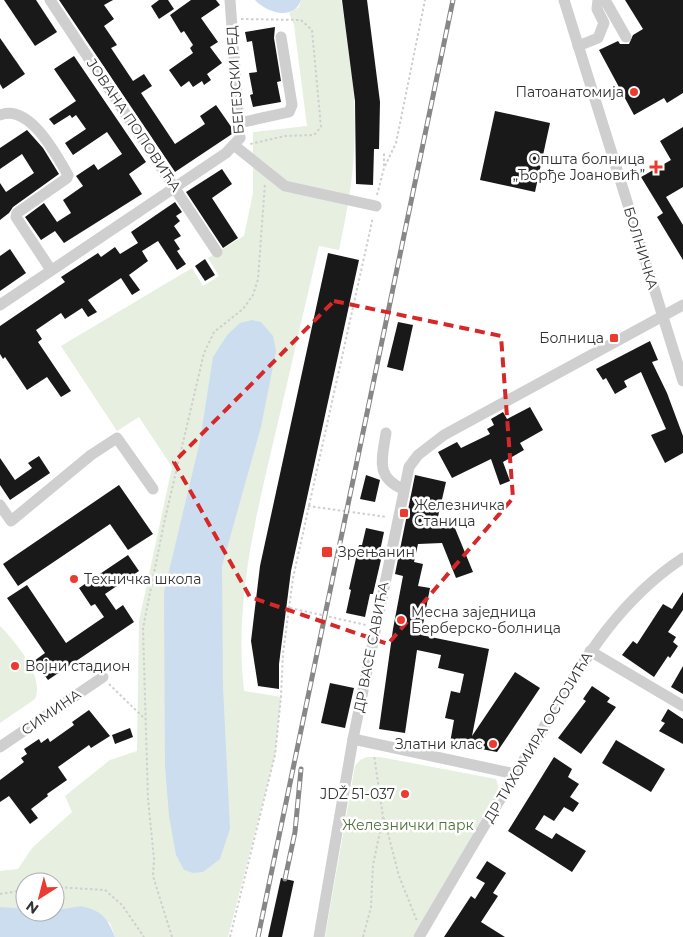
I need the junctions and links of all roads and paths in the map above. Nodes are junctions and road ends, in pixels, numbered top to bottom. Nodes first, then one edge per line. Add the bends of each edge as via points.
1 (50, 0) edge
2 (230, 0) edge
3 (425, 0) edge
4 (564, 0) edge
5 (598, 0) edge
6 (605, 0) edge
7 (282, 37) dead end
8 (626, 37) dead end
9 (578, 46) junction
10 (0, 115) edge
11 (239, 123) junction
12 (230, 150) junction
13 (384, 151) dead end
14 (384, 168) junction
15 (266, 171) junction
16 (176, 187) junction
17 (376, 206) junction
18 (217, 252) dead end
19 (51, 270) junction
20 (0, 305) edge
21 (683, 305) edge
22 (662, 317) junction
23 (683, 381) edge
24 (386, 433) dead end
25 (153, 489) dead end
26 (403, 489) junction
27 (0, 506) edge
28 (308, 506) junction
29 (397, 518) junction
30 (683, 558) edge
31 (289, 608) junction
32 (375, 628) junction
33 (590, 651) junction
34 (102, 677) joint
35 (683, 706) edge
36 (146, 720) junction
37 (353, 739) junction
38 (372, 743) junction
39 (0, 747) edge
40 (515, 774) junction
41 (383, 817) junction
42 (65, 888) edge
43 (15, 892) edge
44 (0, 894) edge
45 (420, 935) edge
46 (144, 937) edge
47 (172, 937) edge
48 (230, 937) edge
49 (319, 937) edge
50 (363, 937) edge

1 - 16 street, ЈОВАНА ПОПОВИЋА
2 - 11 street, БЕГЕЈСКИ РЕД
3 - 14 path via 396,143
4 - 9 street, БОЛНИЧКА
5 - 9 street via 597,9 604,23 598,38
6 - 8 street
7 - 11 street via 292,105 289,112
9 - 22 street, БОЛНИЧКА
10 - 19 street via 9,112 32,123 68,175 16,217
11 - 12 street, БЕГЕЈСКИ РЕД via 240,138
12 - 15 street
12 - 16 street
13 - 14 path
14 - 17 path
15 - 17 street via 285,186
15 - 36 path via 258,279 253,295 243,309 214,332 204,352 164,523 143,628
16 - 18 street, ЈОВАНА ПОПОВИЋА
16 - 19 street
17 - 28 path
19 - 20 street
21 - 22 street, ДР ВАСЕ САВИЋА
22 - 23 street, БОЛНИЧКА
22 - 26 street, ДР ВАСЕ САВИЋА via 439,438 412,462
24 - 26 street via 382,465 385,476
25 - 27 street via 116,438 10,521
26 - 29 street, ДР ВАСЕ САВИЋА
28 - 29 path
28 - 31 path
29 - 32 street, ДР ВАСЕ САВИЋА
30 - 33 street, ДР ТИХОМИРА ОСТОЈИЋА via 626,605
31 - 32 path
31 - 48 path via 275,755
32 - 37 street, ДР ВАСЕ САВИЋА
33 - 35 street
33 - 40 street, ДР ТИХОМИРА ОСТОЈИЋА
34 - 36 path
34 - 39 street, СИМИНА
36 - 47 path via 153,876
37 - 38 street
37 - 49 street, ДР ВАСЕ САВИЋА
38 - 40 street
38 - 41 path
40 - 45 street, ДР ТИХОМИРА ОСТОЈИЋА
41 - 45 path
41 - 50 path via 372,864 370,914
42 - 46 path via 105,890 122,905
43 - 44 path

